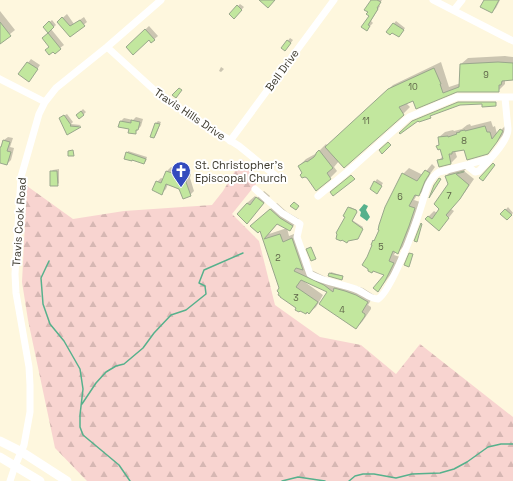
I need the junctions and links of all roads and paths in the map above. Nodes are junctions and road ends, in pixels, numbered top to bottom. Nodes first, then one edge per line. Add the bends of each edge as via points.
1 (162, 0) edge
2 (334, 0) edge
3 (433, 0) edge
4 (462, 0) edge
5 (454, 10) junction
6 (513, 41) edge
7 (107, 47) junction
8 (0, 78) edge
9 (513, 97) edge
10 (505, 98) junction
11 (45, 102) junction
12 (230, 140) junction
13 (276, 176) dead end
14 (255, 189) dead end
15 (318, 196) dead end
16 (0, 441) edge
17 (22, 452) junction
18 (0, 457) edge
19 (15, 466) junction
20 (10, 481) edge
21 (40, 481) edge
22 (67, 481) edge

1 - 7 street, Travis Cook Road
2 - 12 street, Bell Drive
3 - 5 street
4 - 5 street
5 - 6 street
7 - 11 street, Travis Cook Road via 62,82
7 - 12 street, Travis Hills Drive via 163,98
8 - 11 street
9 - 10 street
10 - 14 street via 508,134 477,172 466,165 436,173 428,186 390,285 378,300 310,274 297,237 302,222 282,213
10 - 15 street via 457,97 409,117
11 - 17 street, Travis Cook Road via 24,165 19,194 16,293 30,384 28,428
12 - 13 street, Travis Hills Drive
16 - 17 main road
17 - 19 street, Travis Cook Road
17 - 22 main road
18 - 19 main road
19 - 20 street, Travis Cook Road
19 - 21 main road

